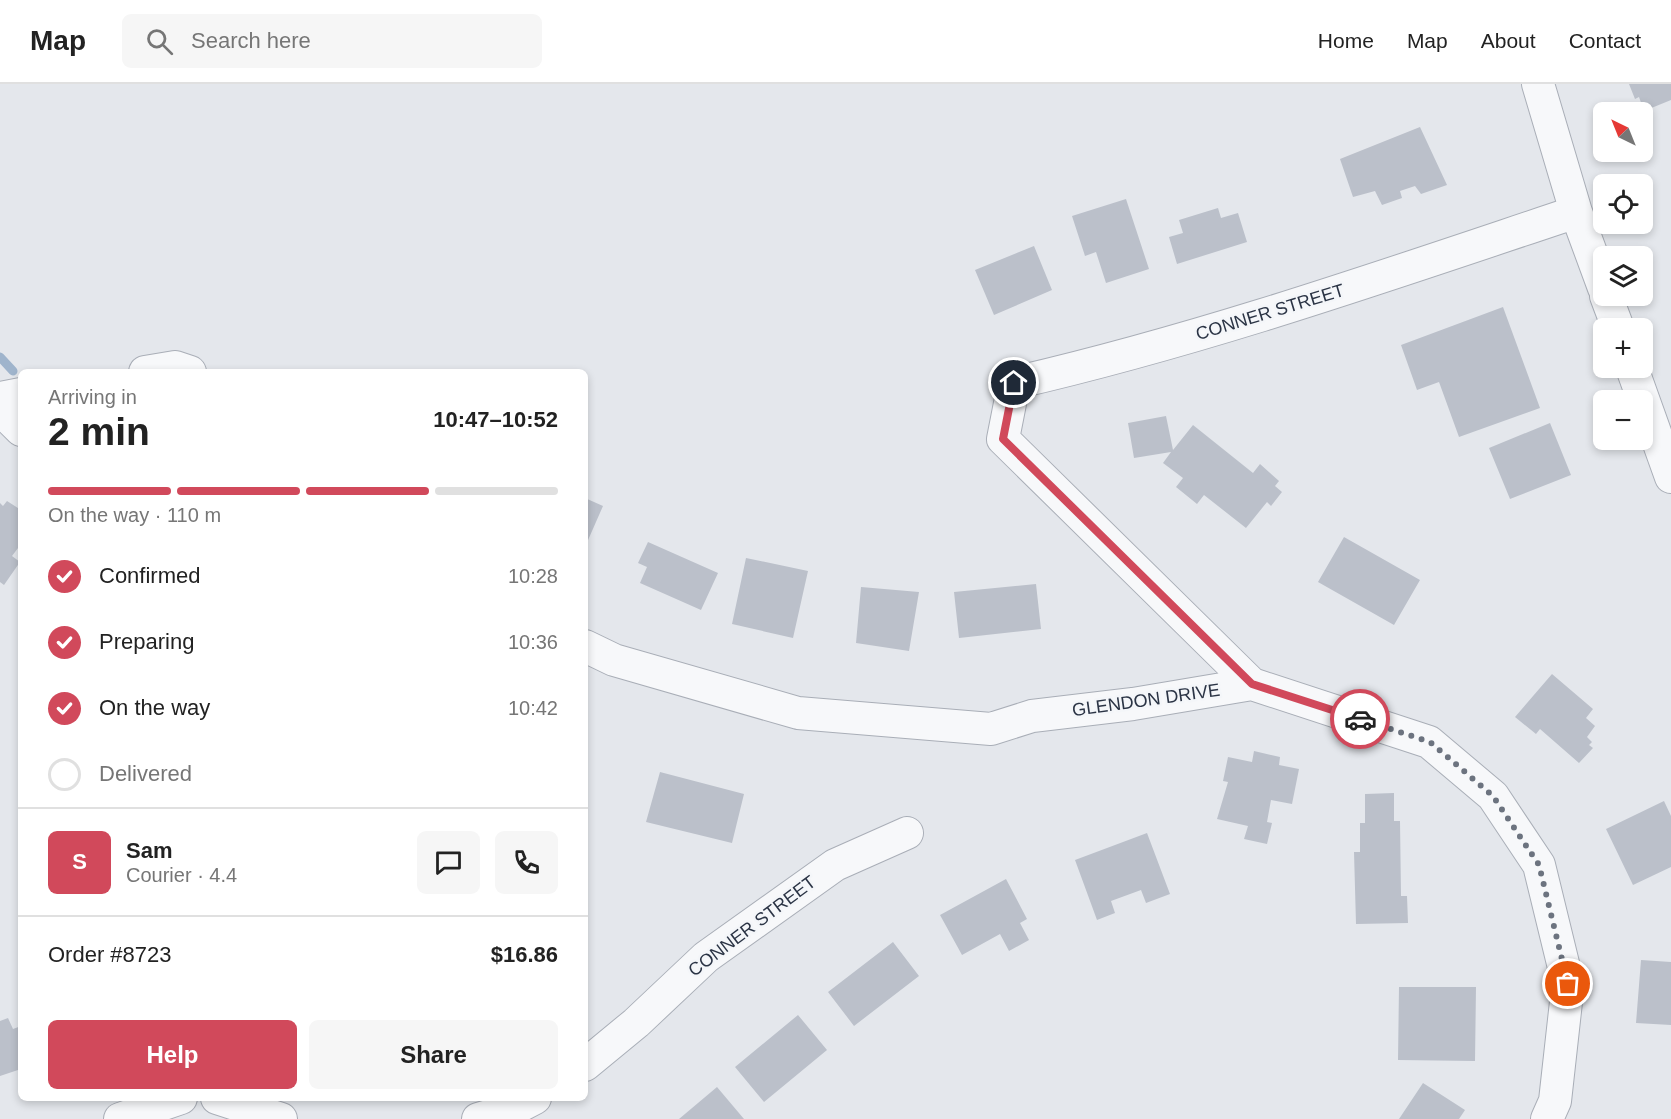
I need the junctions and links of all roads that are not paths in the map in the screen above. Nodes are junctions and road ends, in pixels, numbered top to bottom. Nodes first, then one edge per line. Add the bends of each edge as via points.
1 (1538, 84) edge
2 (1576, 212) junction
3 (1593, 258) edge
4 (163, 369) edge
5 (181, 369) edge
6 (1636, 378) edge
7 (18, 395) edge
8 (0, 398) edge
9 (0, 409) edge
10 (18, 427) edge
11 (1671, 477) edge
12 (588, 647) edge
13 (1252, 684) junction
14 (907, 833) dead end
15 (588, 1063) edge
16 (172, 1101) edge
17 (226, 1101) edge
18 (529, 1101) edge
19 (120, 1119) edge
20 (282, 1119) edge
21 (477, 1119) edge
22 (1547, 1119) edge

1 - 2 street
2 - 3 street
2 - 13 street, CONNER STREET via 1268,314 1103,362 1014,383 1003,439
4 - 5 street
6 - 11 street
7 - 8 street
9 - 10 street
12 - 13 street, GLENDON DRIVE via 614,660 798,713 992,729 1032,716
13 - 22 street, GLENDON DRIVE via 1430,742 1493,796 1539,865 1568,984 1555,1101
14 - 15 street, CONNER STREET via 835,865 705,957
16 - 19 street
17 - 20 street
18 - 21 street

